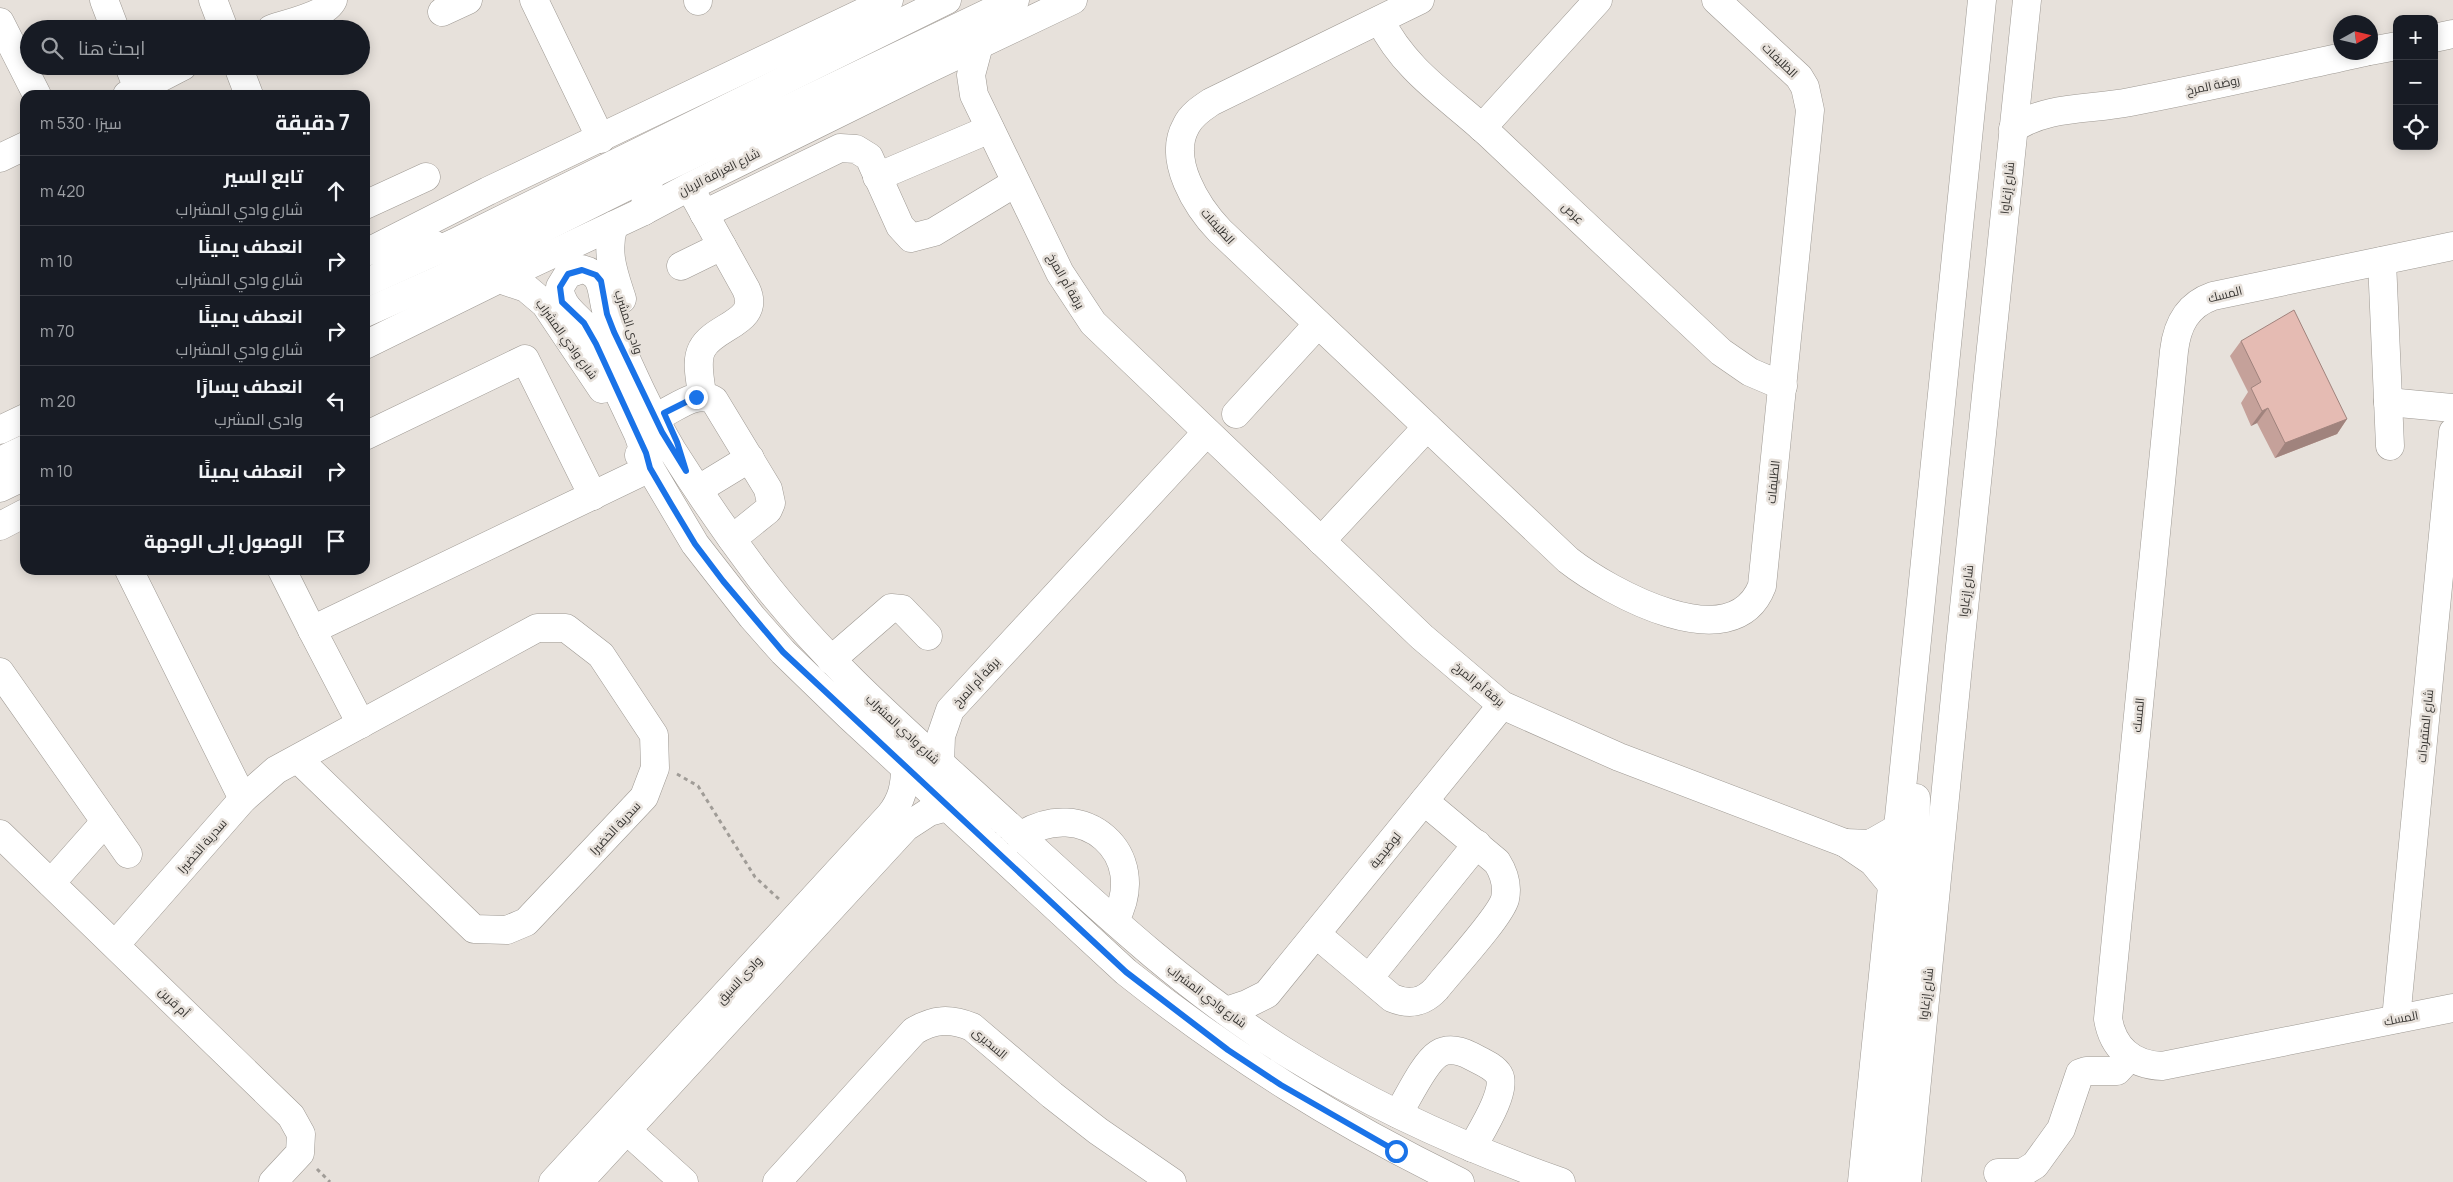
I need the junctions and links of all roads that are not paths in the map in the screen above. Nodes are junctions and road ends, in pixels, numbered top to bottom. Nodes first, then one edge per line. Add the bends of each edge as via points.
1 (104, 0) edge
2 (214, 0) edge
3 (332, 0) edge
4 (468, 0) edge
5 (534, 0) edge
6 (889, 0) edge
7 (946, 0) edge
8 (1015, 0) edge
9 (1073, 0) edge
10 (1420, 0) edge
11 (1598, 0) edge
12 (1716, 0) edge
13 (1982, 0) edge
14 (2027, 0) edge
15 (916, 9) edge
16 (442, 12) dead end
17 (112, 20) edge
18 (221, 20) edge
19 (297, 20) edge
20 (1380, 20) junction
21 (0, 22) edge
22 (2453, 34) edge
23 (2438, 37) edge
24 (979, 45) junction
25 (2393, 47) edge
26 (2378, 50) edge
27 (2333, 59) edge
28 (20, 61) edge
29 (924, 71) junction
30 (27, 75) edge
31 (155, 75) edge
32 (241, 75) edge
33 (2019, 80) junction
34 (131, 83) edge
35 (34, 90) edge
36 (247, 90) edge
37 (974, 95) junction
38 (2060, 111) junction
39 (1482, 128) junction
40 (990, 129) junction
41 (2013, 130) junction
42 (601, 139) junction
43 (20, 148) edge
44 (0, 158) edge
45 (650, 175) junction
46 (426, 177) dead end
47 (877, 177) junction
48 (1015, 183) junction
49 (689, 187) junction
50 (370, 203) edge
51 (644, 212) junction
52 (704, 214) junction
53 (614, 225) junction
54 (454, 243) junction
55 (722, 246) junction
56 (2453, 246) edge
57 (370, 250) edge
58 (370, 251) edge
59 (2382, 261) junction
60 (681, 266) dead end
61 (499, 279) junction
62 (439, 280) junction
63 (370, 281) edge
64 (370, 311) edge
65 (1318, 324) junction
66 (370, 343) edge
67 (1783, 386) junction
68 (702, 396) junction
69 (2388, 402) junction
70 (2453, 408) edge
71 (664, 413) junction
72 (1236, 414) dead end
73 (20, 420) edge
74 (1427, 427) junction
75 (0, 430) edge
76 (1206, 432) junction
77 (2453, 432) edge
78 (370, 434) edge
79 (2390, 446) dead end
80 (20, 451) edge
81 (750, 458) junction
82 (0, 461) edge
83 (650, 468) junction
84 (20, 478) edge
85 (693, 480) junction
86 (0, 488) edge
87 (593, 496) junction
88 (20, 516) edge
89 (0, 526) edge
90 (732, 539) junction
91 (1321, 541) junction
92 (131, 575) edge
93 (284, 575) edge
94 (312, 630) junction
95 (928, 636) dead end
96 (831, 660) junction
97 (0, 672) edge
98 (1502, 706) junction
99 (950, 710) junction
100 (895, 722) junction
101 (361, 724) junction
102 (1908, 727) junction
103 (298, 759) junction
104 (940, 763) junction
105 (905, 768) junction
106 (243, 799) junction
107 (1424, 801) junction
108 (947, 807) junction
109 (105, 822) junction
110 (1898, 828) junction
111 (0, 834) edge
112 (1020, 836) junction
113 (1845, 843) junction
114 (1477, 844) junction
115 (128, 854) dead end
116 (51, 883) junction
117 (1892, 885) junction
118 (1115, 920) junction
119 (1316, 934) junction
120 (116, 944) junction
121 (1369, 978) junction
122 (1267, 994) junction
123 (2453, 1008) edge
124 (1226, 1011) junction
125 (2396, 1019) junction
126 (1264, 1038) junction
127 (2130, 1057) junction
128 (1398, 1114) junction
129 (620, 1124) junction
130 (1472, 1148) junction
131 (1998, 1172) dead end
132 (786, 1179) edge
133 (274, 1182) edge
134 (552, 1182) edge
135 (579, 1182) edge
136 (684, 1182) edge
137 (1172, 1182) edge
138 (1460, 1182) edge
139 (1561, 1182) edge
140 (1862, 1182) edge
141 (1884, 1182) edge
142 (1907, 1182) edge

1 - 17 street
2 - 18 street
3 - 19 street via 330,6 321,12
4 - 16 street
5 - 42 street
6 - 42 street
7 - 15 street
8 - 45 street, شارع الغرافة الريان
9 - 24 street, شارع الغرافة الريان
10 - 20 street, الظليفات
11 - 39 street
12 - 67 street, الظليفات via 1791,68 1805,87 1808,98 1810,121
13 - 102 street
14 - 33 street, شارع إزغاوا
15 - 54 street
20 - 39 street, عرص via 1404,59
20 - 65 street, الظليفات via 1211,102 1197,111 1180,142 1186,179 1207,218
21 - 28 street
22 - 23 street
24 - 29 street, شارع الغرافة الريان
24 - 37 street, برقة أم المرخ via 971,75
25 - 26 street
27 - 38 street, روضة المرخ via 2126,103
29 - 37 street, برقة أم المرخ via 952,77
29 - 49 street, شارع الغرافة الريان
30 - 35 street
31 - 34 street
32 - 36 street
33 - 38 street via 2037,100
33 - 41 street, شارع إزغاوا
37 - 40 street, برقة أم المرخ
38 - 41 street, روضة المرخ via 2040,115
39 - 67 street, عرص via 1721,352 1750,372
40 - 47 street
40 - 48 street, برقة أم المرخ
41 - 142 street, شارع إزغاوا
42 - 57 street
43 - 44 street
45 - 51 street
45 - 62 street, شارع الغرافة الريان
46 - 50 street
47 - 48 street via 900,226 911,238 934,232
47 - 52 street via 869,157 863,152 840,148
48 - 76 street, برقة أم المرخ via 1060,273 1093,323
49 - 51 street, شارع الغرافة الريان
49 - 52 street
51 - 53 street, شارع الغرافة الريان
52 - 55 street
53 - 61 street, شارع الغرافة الريان
53 - 71 street, وادى المشرب via 610,237 611,264 639,354
54 - 58 street
54 - 63 street
55 - 60 street
55 - 68 street via 748,295 749,308 742,319 706,342 701,351
56 - 59 street, المسك
59 - 69 street
59 - 127 street, المسك via 2213,296 2195,305 2178,330 2108,1008 2112,1036
61 - 62 street
61 - 66 street, شارع الغرافة الريان
61 - 83 street, شارع وادي المشراب via 526,288 546,304 607,396 637,453
62 - 64 street, شارع الغرافة الريان
65 - 72 street
65 - 74 street, الظليفات
67 - 74 street, الظليفات via 1762,586 1750,608 1724,620 1670,614 1584,573
68 - 71 street
68 - 81 street via 718,404
69 - 70 street
69 - 79 street
71 - 85 street, وادى المشرب
73 - 75 street
74 - 91 street
76 - 91 street, برقة أم المرخ
76 - 99 street, برقة أم المرخ
77 - 125 street, شارع المتفردات
78 - 87 street via 525,359
80 - 82 street
81 - 85 street
81 - 90 street via 768,489 771,503 764,516
83 - 85 street, شارع وادي المشراب via 638,434 590,332 562,302 560,287 568,274 575,270 590,271 601,281 614,332 662,432
83 - 87 street
83 - 105 street, شارع وادي المشراب via 695,544 752,617 783,652
84 - 86 street
85 - 90 street, شارع وادي المشراب
87 - 94 street
88 - 89 street
90 - 96 street, شارع وادي المشراب via 795,621
91 - 98 street, برقة أم المرخ via 1422,637
92 - 106 street
93 - 94 street
94 - 101 street
95 - 96 street via 902,610 891,608
96 - 100 street, شارع وادي المشراب
97 - 109 street
98 - 107 street, لوضيحية
98 - 113 street, برقة أم المرخ via 1620,757
99 - 100 street, برقة أم المرخ via 924,721
99 - 104 street, برقة أم المرخ via 941,736
100 - 104 street, شارع وادي المشراب
101 - 103 street, سدرية الخضيرا
101 - 103 street, سدرية الخضيرا via 537,628 566,628 601,655 654,735 655,768 644,797 526,922 507,930 474,929
102 - 110 street
102 - 141 street via 1916,796 1915,866
103 - 106 street, سدرية الخضيرا via 276,770
104 - 112 street, شارع وادي المشراب
105 - 108 street, شارع وادي المشراب
105 - 129 street, وادى السيق via 904,789 896,807 797,916
106 - 120 street, سدرية الخضيرا
107 - 114 street
107 - 119 street, لوضيحية
108 - 129 street, وادى السيق via 929,812 906,827
108 - 138 street, شارع وادي المشراب via 1126,972 1228,1050 1338,1119
109 - 115 street
109 - 116 street
110 - 113 street, برقة أم المرخ via 1870,844
110 - 117 street
111 - 116 street, أم قرين
112 - 118 street, شارع وادي المشراب
112 - 118 street via 1032,828 1054,822 1078,823 1099,833 1115,850 1124,872 1122,907
113 - 117 street, برقة أم المرخ via 1873,862
114 - 121 street
114 - 121 street via 1497,862 1506,890 1500,909 1436,989 1416,1002 1399,1001
116 - 120 street, أم قرين
117 - 140 street
118 - 124 street, شارع وادي المشراب via 1165,965
119 - 121 street
119 - 122 street, لوضيحية
120 - 133 street, أم قرين via 291,1116 301,1134 300,1153
122 - 124 street, لوضيحية
122 - 126 street
123 - 125 street, المسك
124 - 126 street, شارع وادي المشراب
125 - 127 street, المسك via 2162,1066 2140,1063
126 - 128 street, شارع وادي المشراب
127 - 131 street via 2117,1072 2080,1073 2061,1129 2035,1165 2022,1173
128 - 130 street, شارع وادي المشراب
128 - 130 street via 1434,1058 1445,1051 1465,1053 1495,1070 1502,1082 1500,1094
129 - 134 street, وادى السيق
129 - 135 street, وادى السيق
129 - 136 street
130 - 139 street, شارع وادي المشراب
132 - 137 street, السديرى via 914,1031 927,1023 942,1020 958,1021 972,1027 1060,1101

